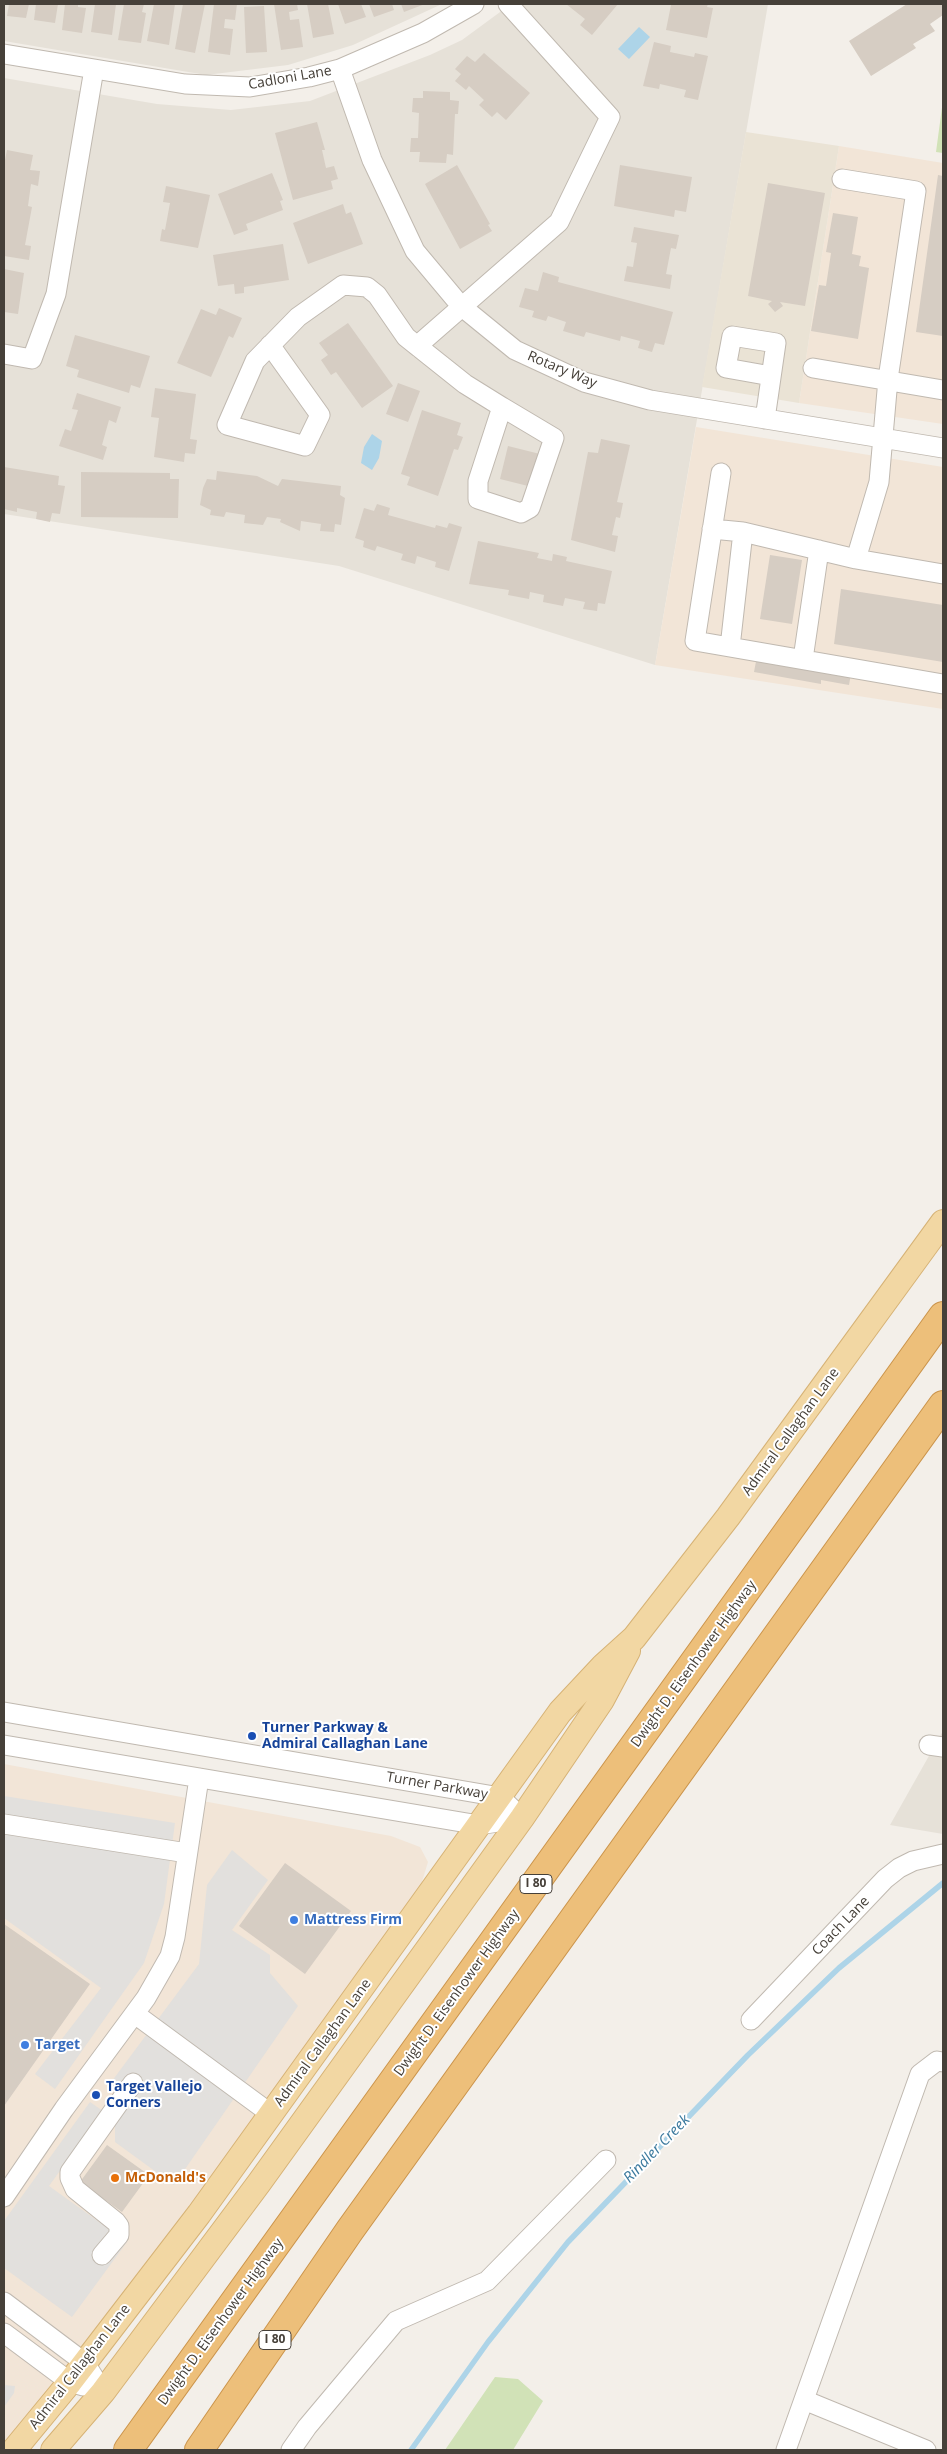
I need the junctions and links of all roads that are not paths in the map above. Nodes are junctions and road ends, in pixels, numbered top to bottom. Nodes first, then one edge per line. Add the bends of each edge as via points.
1 (474, 4) edge
2 (508, 4) edge
3 (4, 54) edge
4 (94, 69) junction
5 (340, 69) junction
6 (842, 179) dead end
7 (461, 306) junction
8 (270, 345) junction
9 (417, 346) junction
10 (4, 354) edge
11 (812, 368) dead end
12 (771, 376) dead end
13 (888, 379) junction
14 (943, 390) edge
15 (502, 407) junction
16 (765, 419) junction
17 (883, 438) junction
18 (943, 448) edge
19 (721, 473) dead end
20 (712, 529) junction
21 (743, 532) junction
22 (819, 550) junction
23 (856, 559) junction
24 (943, 574) edge
25 (730, 647) junction
26 (803, 658) junction
27 (943, 684) edge
28 (943, 1222) edge
29 (943, 1316) edge
30 (943, 1405) edge
31 (634, 1638) junction
32 (4, 1712) edge
33 (4, 1746) edge
34 (199, 1778) junction
35 (500, 1797) junction
36 (522, 1818) junction
37 (4, 1824) edge
38 (480, 1825) junction
39 (187, 1853) junction
40 (943, 1854) edge
41 (135, 2014) junction
42 (751, 2020) dead end
43 (943, 2062) edge
44 (133, 2084) dead end
45 (271, 2114) junction
46 (606, 2160) dead end
47 (4, 2196) edge
48 (102, 2256) dead end
49 (4, 2302) edge
50 (4, 2333) edge
51 (85, 2363) junction
52 (70, 2382) junction
53 (103, 2392) junction
54 (804, 2400) junction
55 (14, 2450) edge
56 (54, 2450) edge
57 (128, 2450) edge
58 (199, 2450) edge
59 (291, 2450) edge
60 (786, 2450) edge
61 (926, 2450) edge

1 - 5 street, Cadloni Lane via 423,33
2 - 7 street via 610,118 559,222
3 - 4 street, Cadloni Lane
4 - 5 street, Cadloni Lane via 218,87 250,87
4 - 10 street via 56,294 32,360
5 - 7 street, Rotary Way via 372,160 415,251
6 - 13 street via 916,191
7 - 9 street
7 - 16 street, Rotary Way via 515,350 584,382 650,400
8 - 8 street via 320,416 306,446 227,424 255,361
8 - 9 street via 298,317 343,285 367,287 377,295 406,337
9 - 15 street via 465,384
11 - 13 street
12 - 16 street
13 - 14 street
13 - 17 street
15 - 15 street via 554,438 530,508 521,512 478,499 478,481
16 - 17 street, Rotary Way
17 - 18 street, Rotary Way
17 - 23 street via 878,482
19 - 20 street
20 - 21 street
20 - 25 street via 695,641
21 - 22 street
21 - 25 street
22 - 23 street
22 - 26 street
23 - 24 street
25 - 26 street
26 - 27 street
28 - 31 main road, Admiral Callaghan Lane via 728,1517
29 - 57 highway, Dwight D. Eisenhower Highway / I 80
30 - 58 highway, I 80 via 350,2230
31 - 35 main road, Admiral Callaghan Lane via 560,1712
31 - 36 main road, Admiral Callaghan Lane via 602,1700
32 - 35 street, Turner Parkway
33 - 34 street, Turner Parkway
34 - 38 street, Turner Parkway
34 - 39 street
35 - 36 street, Turner Parkway
35 - 38 main road, Admiral Callaghan Lane
36 - 38 street, Turner Parkway
36 - 53 main road, Admiral Callaghan Lane via 259,2183
37 - 39 street
38 - 45 main road, Admiral Callaghan Lane
39 - 41 street via 170,1956
40 - 42 street, Coach Lane via 913,1861 885,1878
41 - 45 street
41 - 47 street
43 - 54 street via 937,2062 920,2074
44 - 48 street via 70,2172 75,2189 119,2226 119,2235
45 - 51 main road, Admiral Callaghan Lane
46 - 59 street via 487,2281 396,2321
49 - 51 street
50 - 52 street
51 - 52 main road, Admiral Callaghan Lane
51 - 53 street
52 - 53 street
52 - 55 main road, Admiral Callaghan Lane
53 - 56 main road, Admiral Callaghan Lane
54 - 60 street
54 - 61 street

